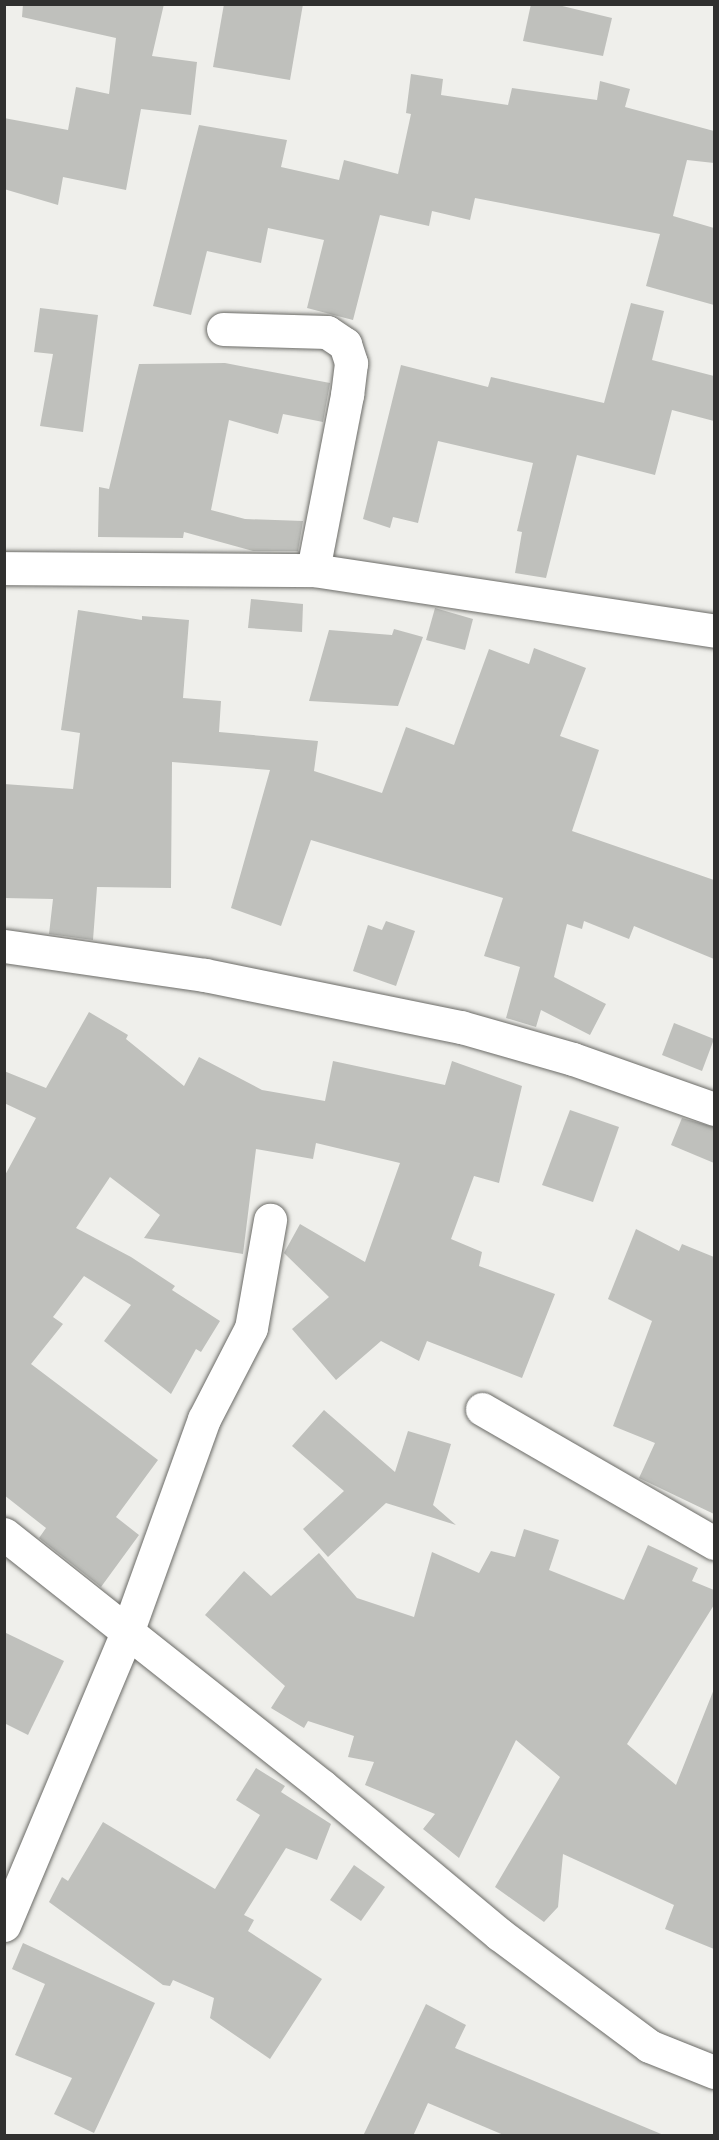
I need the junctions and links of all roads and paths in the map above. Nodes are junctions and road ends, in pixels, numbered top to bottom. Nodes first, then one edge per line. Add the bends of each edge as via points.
1 (223, 328) dead end
2 (4, 568) edge
3 (313, 570) junction
4 (714, 631) edge
5 (4, 946) edge
6 (714, 1109) edge
7 (270, 1220) dead end
8 (482, 1409) dead end
9 (4, 1534) edge
10 (714, 1543) edge
11 (128, 1630) junction
12 (4, 1925) edge
13 (714, 2072) edge

1 - 3 street via 327,332 345,344 351,363 347,395
2 - 3 street
3 - 4 street
5 - 6 street via 205,975 461,1027 573,1059
7 - 11 street via 251,1328 204,1419
8 - 10 street
9 - 11 street
11 - 12 street
11 - 13 street via 499,1934 649,2046

